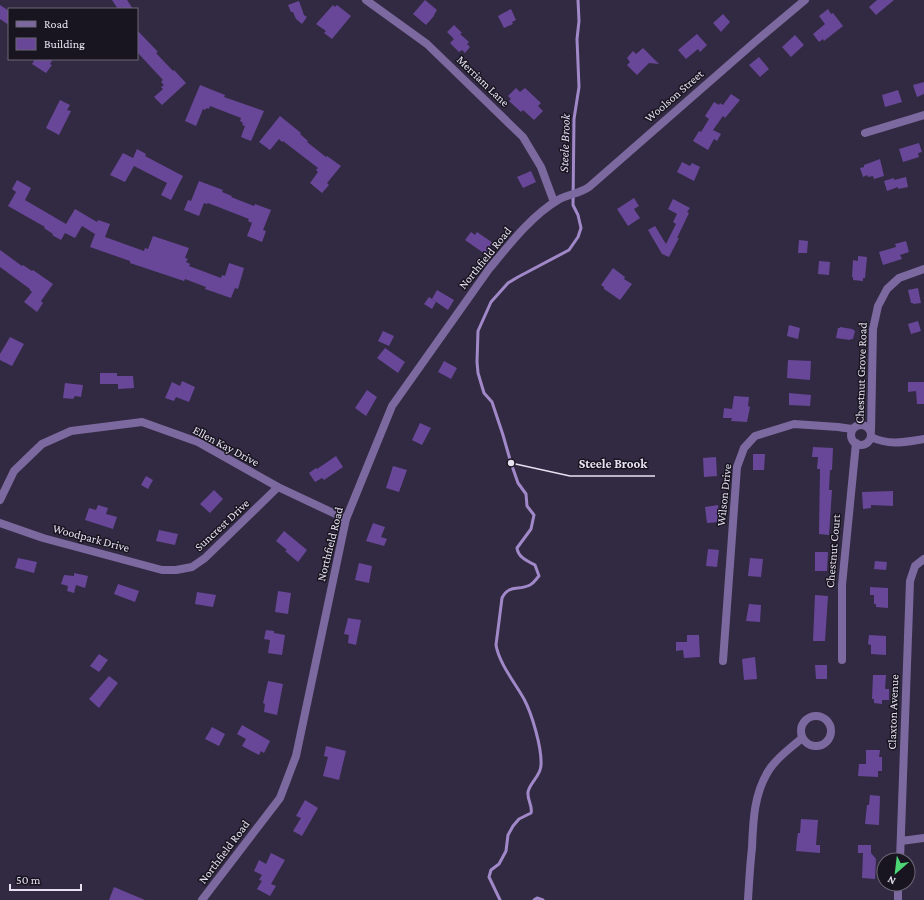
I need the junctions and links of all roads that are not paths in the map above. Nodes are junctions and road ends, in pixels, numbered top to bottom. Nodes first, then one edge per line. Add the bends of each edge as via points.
1 (366, 0) edge
2 (805, 0) edge
3 (924, 115) edge
4 (865, 133) dead end
5 (554, 202) junction
6 (924, 269) edge
7 (852, 429) junction
8 (871, 434) junction
9 (924, 439) edge
10 (856, 444) junction
11 (278, 487) junction
12 (0, 500) edge
13 (346, 519) junction
14 (0, 523) edge
15 (924, 559) edge
16 (176, 570) joint
17 (842, 660) dead end
18 (723, 662) dead end
19 (802, 738) dead end
20 (924, 838) edge
21 (901, 841) junction
22 (900, 852) edge
23 (202, 900) edge
24 (748, 900) edge

1 - 5 street, Merriam Lane via 427,44 523,137 541,167
2 - 5 street, Woolson Street via 589,187
3 - 4 street
5 - 13 street, Northfield Road via 531,222 489,269 392,406
6 - 8 street, Chestnut Grove Road via 899,278 886,289 878,306 873,329
7 - 8 street, Chestnut Grove Road via 862,424 869,428
7 - 10 street, Chestnut Grove Road via 851,437
7 - 18 street, Wilson Drive via 794,424 754,436 744,448 737,467
8 - 9 street, Chestnut Grove Road via 881,442
8 - 10 street, Chestnut Grove Road via 870,440 865,444
10 - 17 street, Chestnut Court via 842,585
11 - 12 street, Ellen Kay Drive via 198,442 142,422 71,431 42,444 14,471
11 - 13 street, Ellen Kay Drive
11 - 16 street, Suncrest Drive via 205,558 192,567
13 - 23 street, Northfield Road via 296,756 280,798
14 - 16 street, Woodpark Drive via 43,538 162,570
15 - 21 street, Claxton Avenue via 915,566 910,581
19 - 24 street via 769,770 761,787 754,819
20 - 21 street
21 - 22 street, Claxton Avenue

